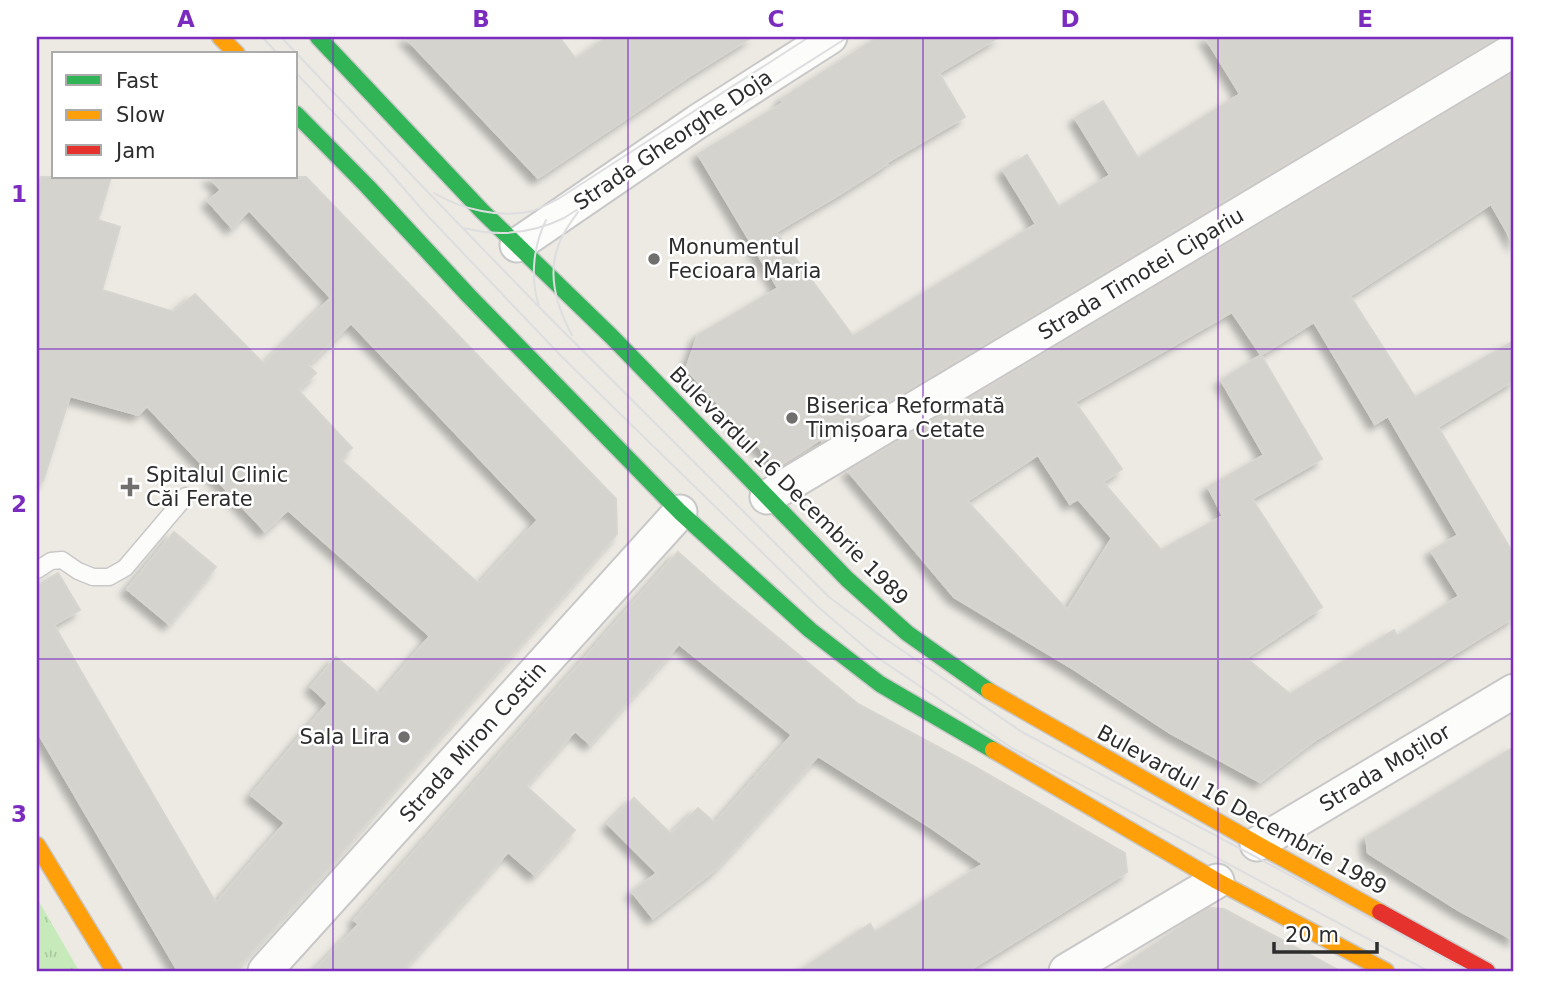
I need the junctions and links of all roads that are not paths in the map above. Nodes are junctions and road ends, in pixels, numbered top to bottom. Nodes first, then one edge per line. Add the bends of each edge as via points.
1 (220, 37) edge
2 (318, 37) edge
3 (830, 37) edge
4 (1514, 50) edge
5 (235, 52) edge
6 (298, 116) edge
7 (517, 245) junction
8 (187, 496) dead end
9 (767, 497) junction
10 (680, 512) junction
11 (37, 570) edge
12 (1514, 691) edge
13 (1257, 844) junction
14 (37, 845) edge
15 (1217, 881) junction
16 (114, 971) edge
17 (265, 971) edge
18 (1066, 971) edge
19 (1386, 971) edge
20 (1488, 971) edge

1 - 5 main road
2 - 7 main road, Bulevardul 16 Decembrie 1989
3 - 7 street, Strada Gheorghe Doja
4 - 9 street, Strada Timotei Cipariu
6 - 10 main road
7 - 9 main road, Bulevardul 16 Decembrie 1989
8 - 11 lane via 125,568 109,578 93,578 62,561 51,561
9 - 13 main road, Bulevardul 16 Decembrie 1989 via 907,633 985,689
10 - 15 main road via 810,630 880,684
10 - 17 street, Strada Miron Costin
12 - 13 street, Strada Moților
13 - 20 main road, Bulevardul 16 Decembrie 1989
14 - 16 main road
15 - 18 street
15 - 19 main road

